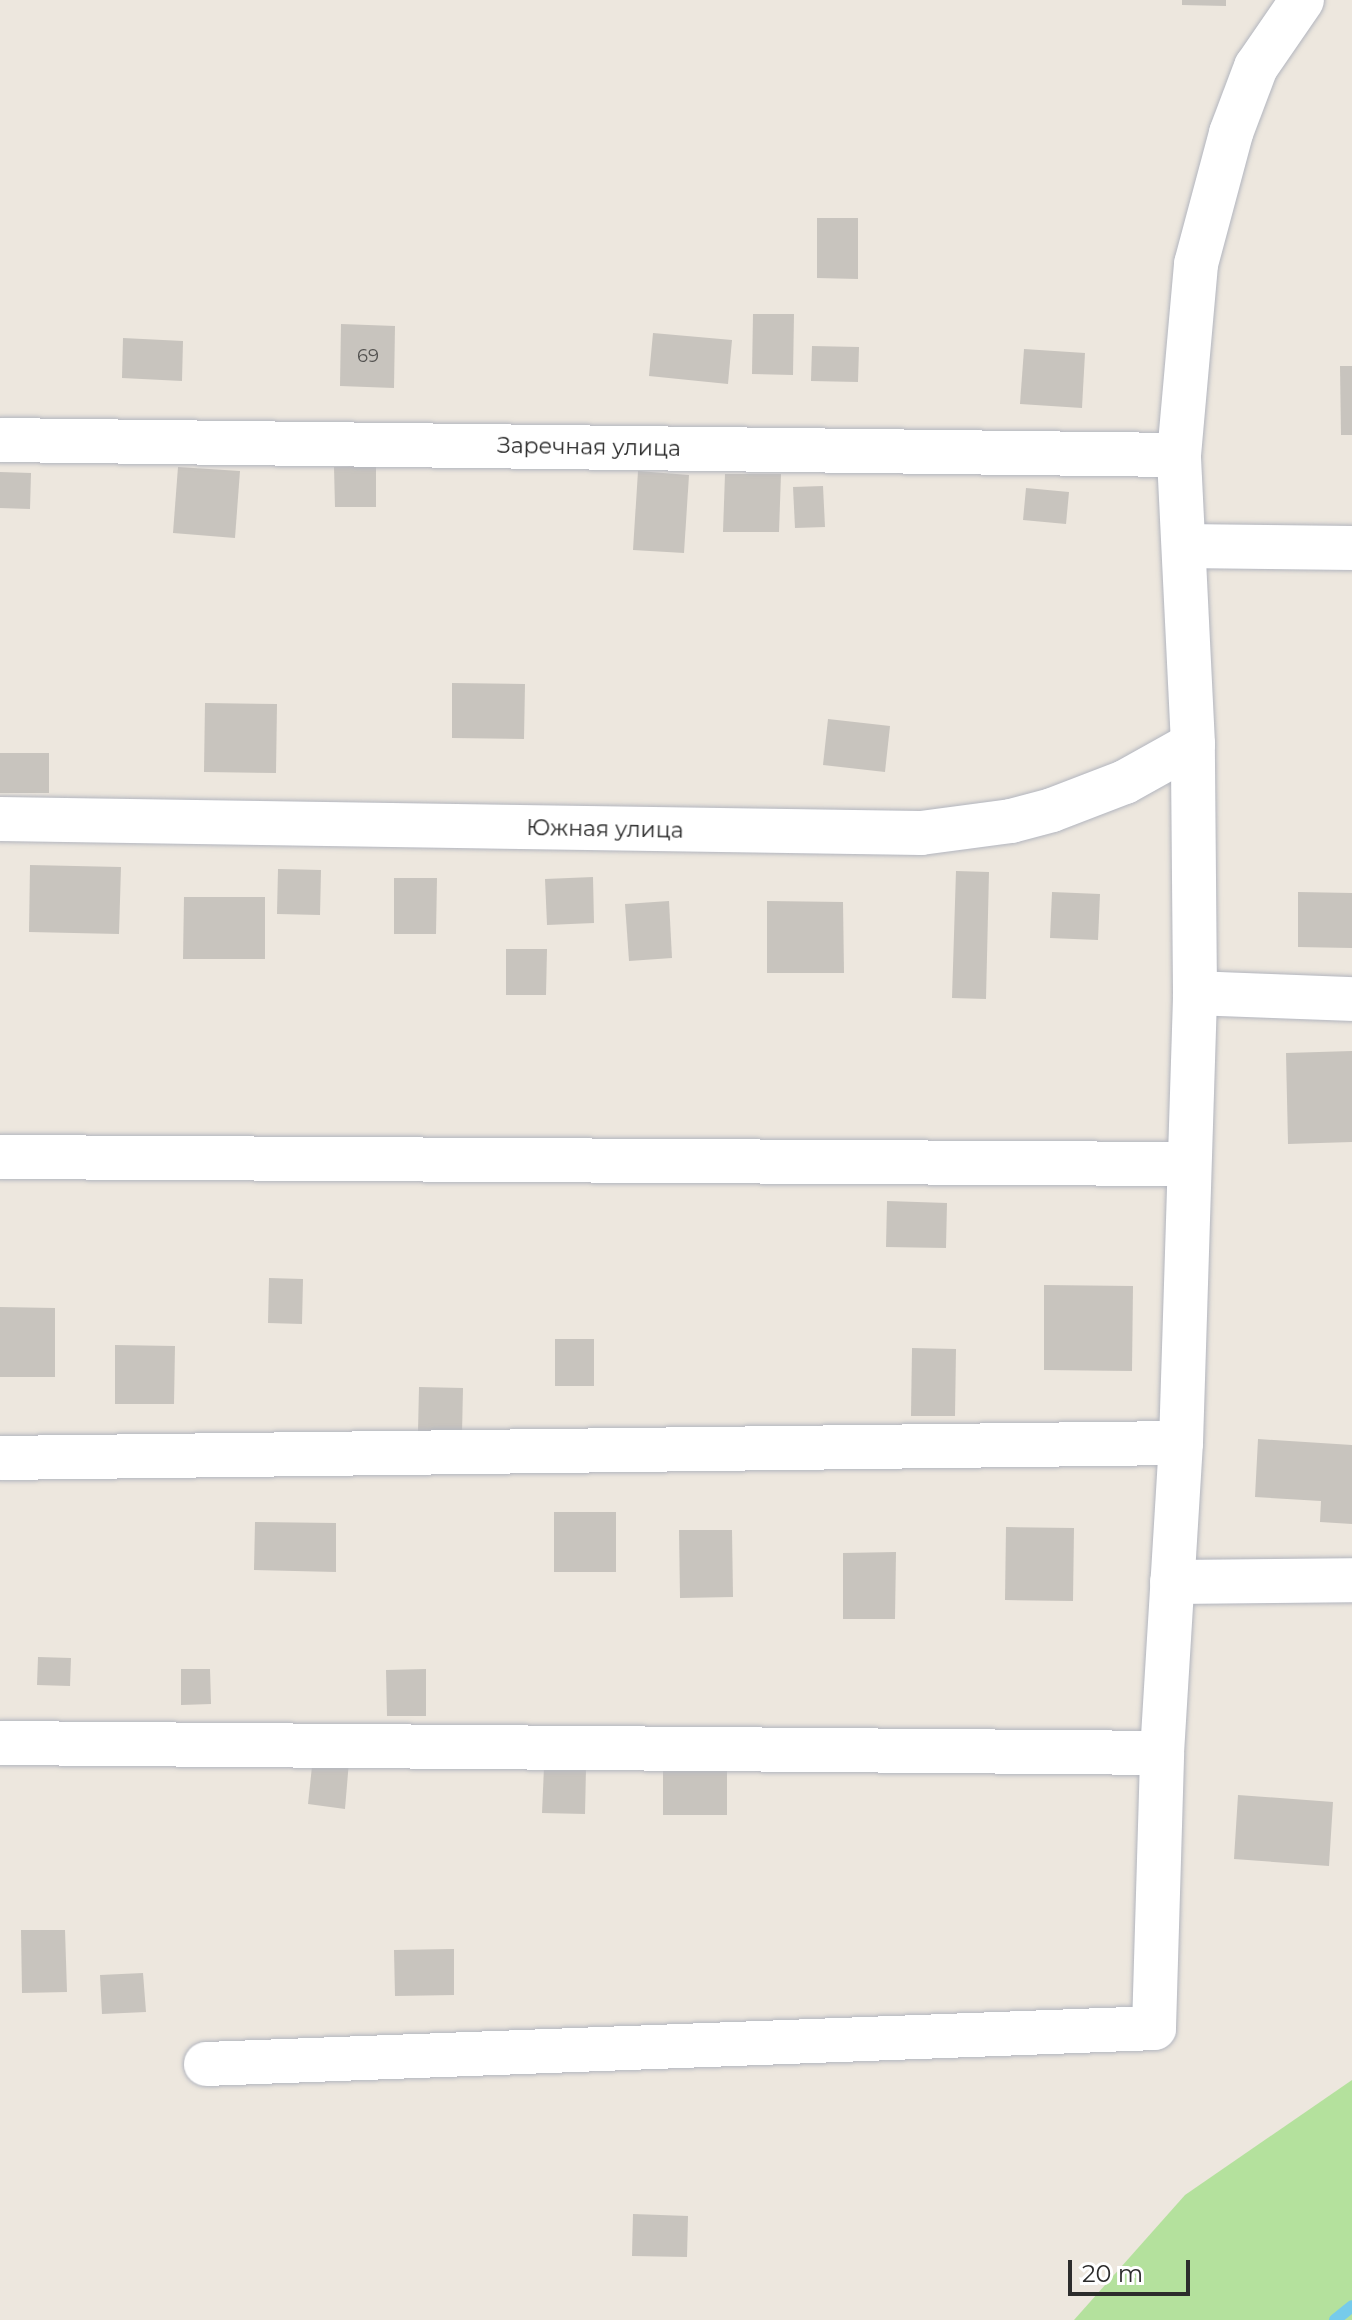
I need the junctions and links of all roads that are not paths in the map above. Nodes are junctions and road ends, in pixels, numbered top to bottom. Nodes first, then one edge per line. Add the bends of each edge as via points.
1 (1302, 0) edge
2 (0, 440) edge
3 (1179, 455) junction
4 (1184, 546) junction
5 (1352, 548) edge
6 (1193, 744) junction
7 (0, 819) edge
8 (1195, 993) junction
9 (1352, 999) edge
10 (0, 1157) edge
11 (1188, 1164) junction
12 (1181, 1443) junction
13 (0, 1458) edge
14 (1352, 1580) edge
15 (1172, 1582) junction
16 (0, 1743) edge
17 (1162, 1753) junction
18 (206, 2064) dead end

1 - 3 street via 1256,67 1227,148 1196,264
2 - 3 street, Заречная улица
3 - 4 street
4 - 5 street
4 - 6 street
6 - 7 street, Южная улица via 1125,782 1052,810 921,833
6 - 8 street
8 - 9 street
8 - 11 street
10 - 11 street
11 - 12 street
12 - 13 street
12 - 15 street
14 - 15 street
15 - 17 street
16 - 17 street
17 - 18 street via 1154,2028

